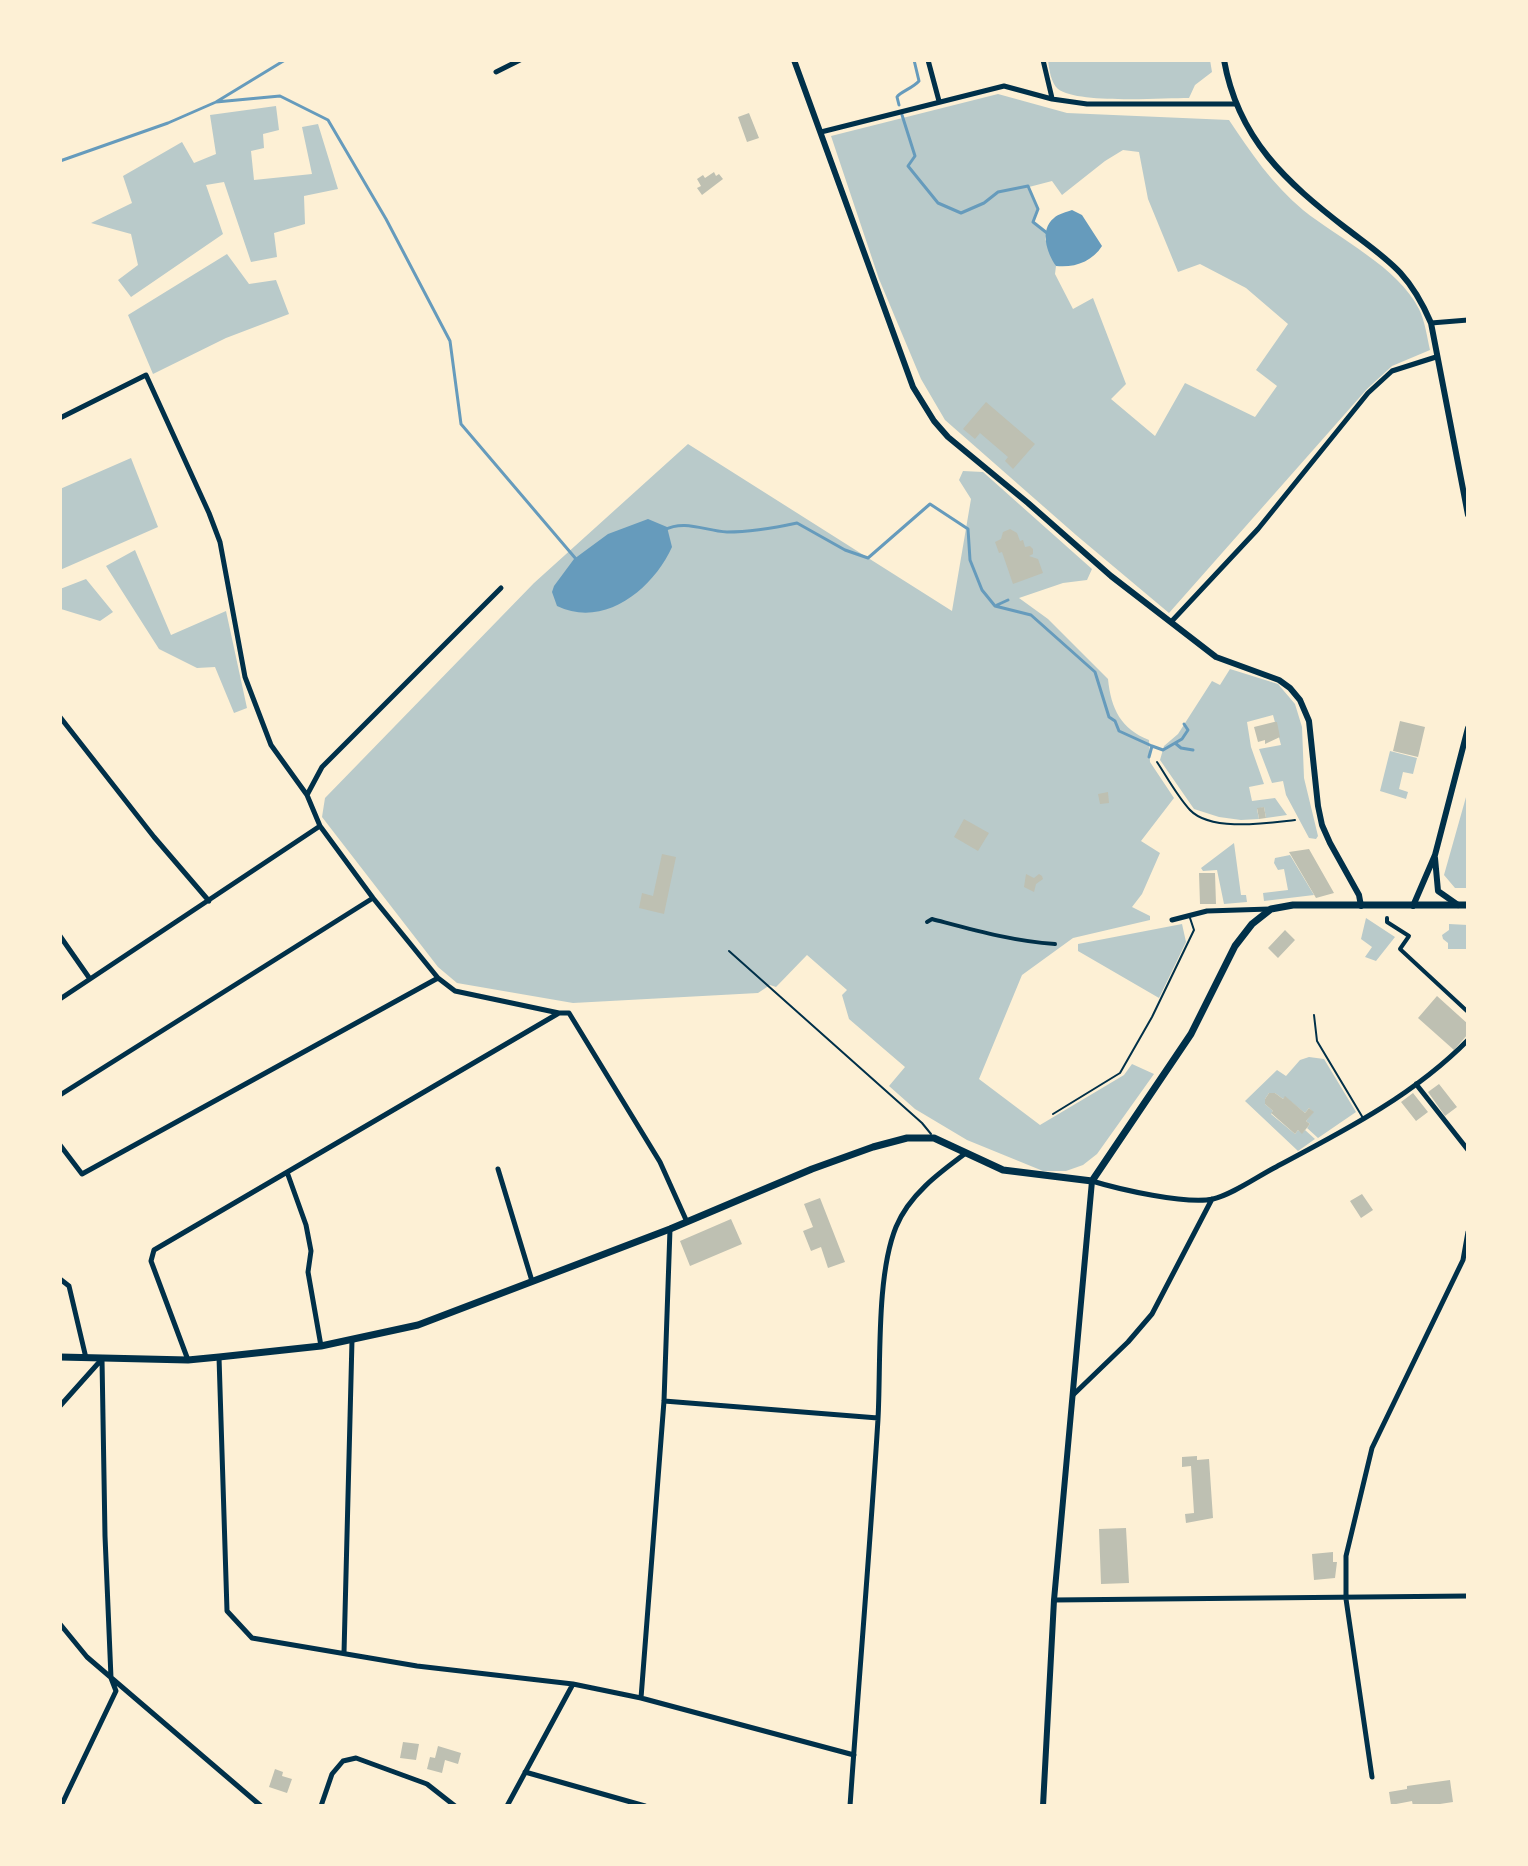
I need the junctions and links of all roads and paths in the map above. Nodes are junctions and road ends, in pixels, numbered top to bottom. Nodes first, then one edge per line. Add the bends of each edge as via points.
1 (520, 60) edge
2 (794, 60) edge
3 (928, 60) edge
4 (1043, 60) edge
5 (1224, 60) edge
6 (496, 72) dead end
7 (1052, 99) junction
8 (939, 101) junction
9 (1235, 104) junction
10 (821, 132) junction
11 (1468, 320) edge
12 (1431, 323) junction
13 (1436, 357) junction
14 (60, 418) edge
15 (1468, 515) edge
16 (501, 588) dead end
17 (1171, 622) junction
18 (60, 717) edge
19 (1468, 728) edge
20 (1157, 762) dead end
21 (307, 795) junction
22 (1295, 820) dead end
23 (320, 826) junction
24 (1435, 855) junction
25 (373, 898) junction
26 (209, 901) junction
27 (1459, 905) junction
28 (1468, 905) edge
29 (1361, 906) junction
30 (1413, 906) junction
31 (1271, 909) junction
32 (1190, 916) junction
33 (1387, 918) dead end
34 (1172, 920) dead end
35 (927, 922) dead end
36 (60, 936) edge
37 (1055, 944) dead end
38 (729, 951) dead end
39 (438, 978) junction
40 (90, 979) junction
41 (60, 999) edge
42 (1468, 1012) edge
43 (559, 1013) junction
44 (1314, 1015) dead end
45 (1468, 1040) edge
46 (1416, 1084) junction
47 (60, 1095) edge
48 (1053, 1114) dead end
49 (1364, 1119) junction
50 (934, 1138) junction
51 (60, 1145) edge
52 (1468, 1150) edge
53 (966, 1153) junction
54 (498, 1169) dead end
55 (287, 1172) junction
56 (1092, 1181) junction
57 (1212, 1199) junction
58 (687, 1222) junction
59 (670, 1229) junction
60 (1468, 1232) edge
61 (60, 1279) edge
62 (532, 1281) junction
63 (352, 1340) junction
64 (321, 1346) junction
65 (60, 1357) edge
66 (219, 1357) junction
67 (86, 1358) junction
68 (102, 1359) junction
69 (188, 1360) junction
70 (1072, 1395) junction
71 (664, 1401) junction
72 (60, 1406) edge
73 (878, 1418) junction
74 (1468, 1596) edge
75 (1346, 1599) junction
76 (1054, 1600) junction
77 (60, 1624) edge
78 (344, 1653) junction
79 (111, 1678) junction
80 (573, 1684) junction
81 (641, 1698) junction
82 (854, 1755) junction
83 (525, 1772) junction
84 (1372, 1777) dead end
85 (61, 1806) edge
86 (261, 1806) edge
87 (321, 1806) edge
88 (455, 1806) edge
89 (507, 1806) edge
90 (645, 1806) edge
91 (850, 1806) edge
92 (1043, 1806) edge

1 - 6 street
2 - 10 street
3 - 8 street
4 - 7 street
5 - 9 street
7 - 8 street via 1004,86
7 - 9 street via 1087,104
8 - 10 street
9 - 12 street via 1272,164 1400,270
10 - 17 street via 913,387 934,421 1083,553
11 - 12 street
12 - 13 street
13 - 15 street
13 - 17 street via 1392,371 1368,393 1258,529
14 - 21 street via 146,375 220,542 245,677 271,745
16 - 21 street via 322,767
17 - 29 street via 1216,657 1279,680 1300,700 1312,733 1318,806
18 - 26 street
19 - 24 street
20 - 22 lane via 1191,812 1242,826
21 - 23 street
23 - 25 street
23 - 26 street
24 - 27 street via 1438,891
24 - 30 street
25 - 39 street
25 - 47 street
26 - 40 street
27 - 28 main road
27 - 30 main road
29 - 30 main road
29 - 31 main road
31 - 32 street
31 - 56 main road via 1235,946 1191,1034
32 - 34 street
32 - 48 lane via 1194,930 1120,1073
33 - 42 street via 1409,936 1400,949
35 - 37 street
36 - 40 street
38 - 50 lane
39 - 43 street via 455,991
39 - 51 street via 82,1174
40 - 41 street
43 - 55 street
43 - 58 street via 569,1013 578,1027 660,1162
44 - 49 lane via 1317,1041
45 - 46 street
46 - 49 street
46 - 52 street
49 - 57 street
50 - 53 main road
50 - 58 main road via 873,1147
53 - 56 main road via 1003,1170
53 - 73 street via 930,1181 896,1228 885,1277
54 - 62 street
55 - 64 street via 306,1225
55 - 69 street via 154,1250 151,1261
56 - 57 street via 1124,1191
56 - 70 street
57 - 70 street via 1152,1314
58 - 59 main road
59 - 62 main road
59 - 71 street
60 - 75 street via 1463,1260 1372,1448 1346,1556
61 - 67 street via 69,1286
62 - 63 main road via 418,1325
63 - 64 main road
63 - 78 street
64 - 66 main road
65 - 67 main road
66 - 69 main road
66 - 78 street via 227,1611 252,1638
67 - 68 main road
68 - 69 main road
68 - 72 street
68 - 79 street
70 - 76 street
71 - 73 street
71 - 81 street
73 - 82 street
74 - 75 street
75 - 76 street
75 - 84 street
76 - 92 street
77 - 79 street
78 - 80 street
79 - 85 street via 116,1691
79 - 86 street
80 - 81 street
80 - 83 street
81 - 82 street
82 - 91 street
83 - 89 street
83 - 90 street
87 - 88 street via 332,1774 343,1761 356,1758 427,1784

